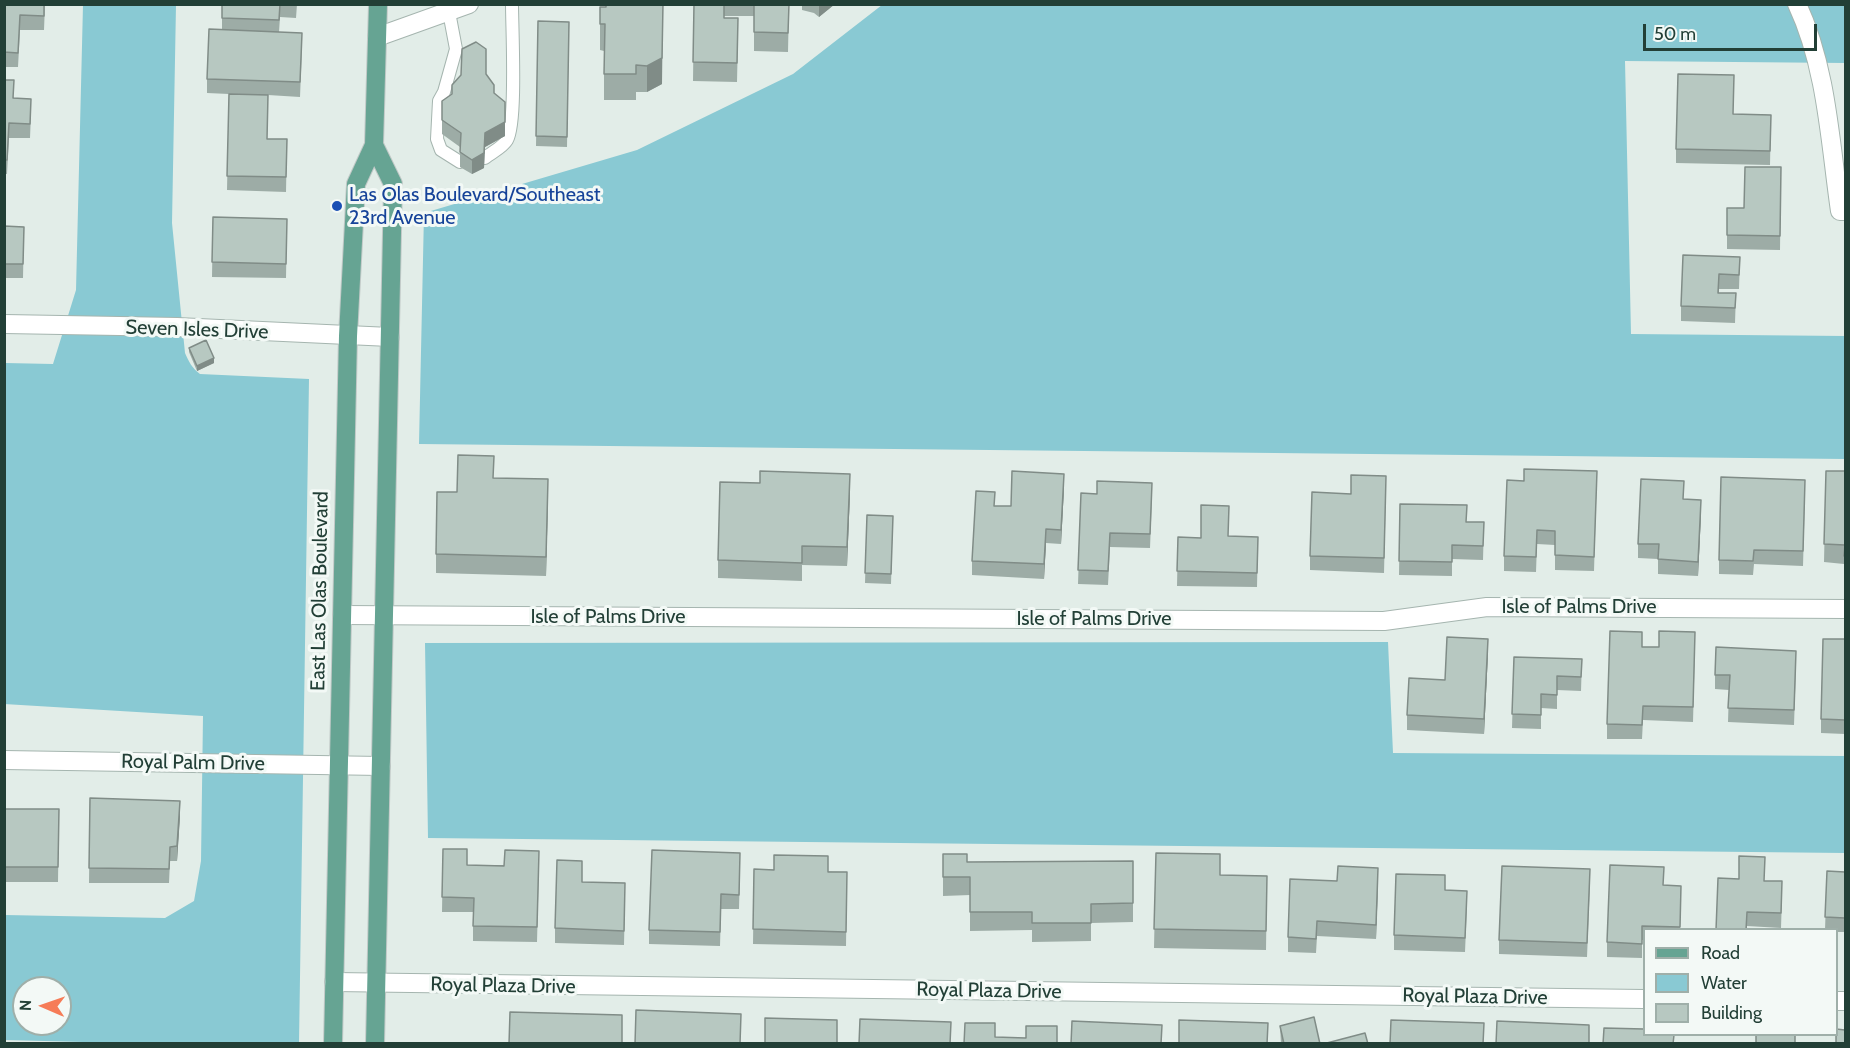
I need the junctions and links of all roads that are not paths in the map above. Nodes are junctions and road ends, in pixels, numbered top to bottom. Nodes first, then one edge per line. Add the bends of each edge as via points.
1 (378, 4) edge
2 (512, 4) edge
3 (1797, 4) edge
4 (462, 7) edge
5 (377, 37) junction
6 (374, 145) junction
7 (485, 158) edge
8 (460, 162) edge
9 (1843, 211) edge
10 (4, 324) edge
11 (348, 336) junction
12 (390, 337) junction
13 (1845, 609) edge
14 (342, 615) junction
15 (384, 616) junction
16 (4, 760) edge
17 (338, 765) junction
18 (381, 766) junction
19 (334, 982) junction
20 (377, 984) junction
21 (1643, 999) edge
22 (333, 1044) edge
23 (375, 1044) edge

1 - 5 main road, East Las Olas Boulevard
2 - 7 lane via 510,134 506,143
3 - 9 street via 1808,28 1822,81
4 - 5 street
4 - 8 lane via 456,49 439,101 437,139 441,150
5 - 6 main road, East Las Olas Boulevard
6 - 11 main road, East Las Olas Boulevard via 356,184
6 - 12 main road, East Las Olas Boulevard via 393,184
10 - 11 street, Seven Isles Drive via 177,327
11 - 12 street, Seven Isles Drive
11 - 14 main road, East Las Olas Boulevard
12 - 15 main road, East Las Olas Boulevard
13 - 15 street, Isle of Palms Drive via 1487,607 1384,621
14 - 15 street, Isle of Palms Drive
14 - 17 main road, East Las Olas Boulevard
15 - 18 main road, East Las Olas Boulevard
16 - 17 street, Royal Palm Drive
17 - 18 street, Royal Palm Drive
17 - 19 main road, East Las Olas Boulevard
18 - 20 main road, East Las Olas Boulevard
19 - 20 street, Royal Plaza Drive
19 - 22 main road, East Las Olas Boulevard
20 - 21 street, Royal Plaza Drive
20 - 23 main road, East Las Olas Boulevard

